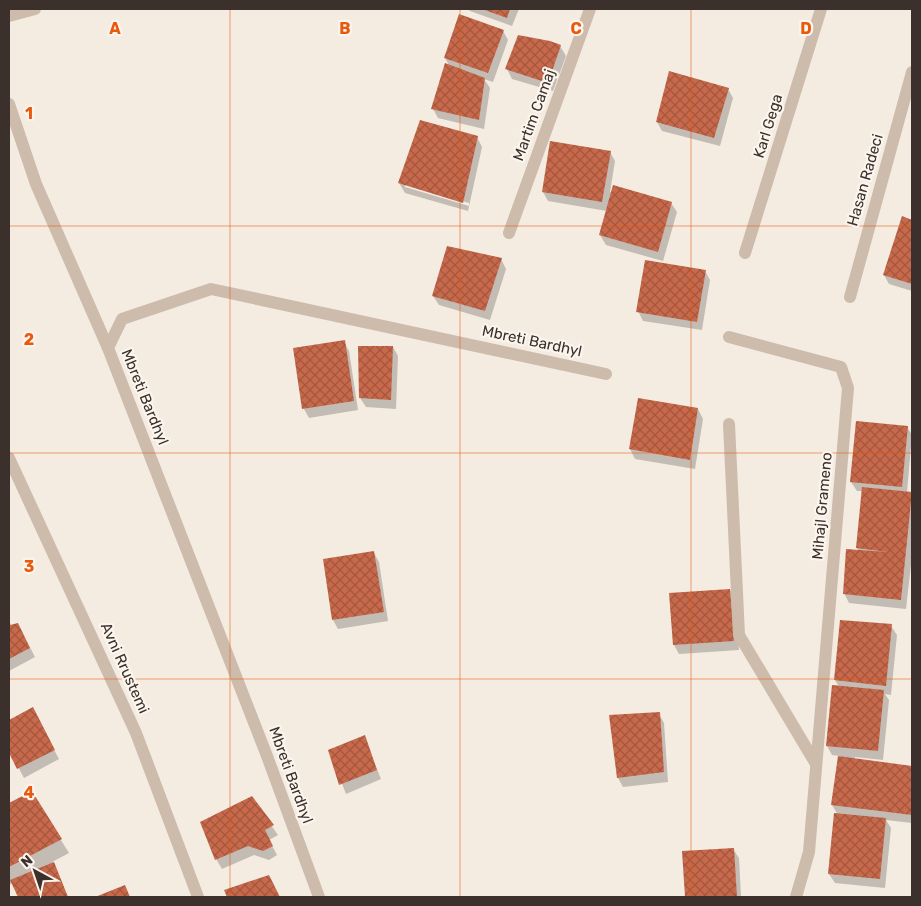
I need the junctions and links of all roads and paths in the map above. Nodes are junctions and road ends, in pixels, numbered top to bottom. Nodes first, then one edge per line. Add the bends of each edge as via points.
1 (36, 9) edge
2 (590, 9) edge
3 (821, 9) edge
4 (9, 16) edge
5 (912, 72) edge
6 (9, 104) edge
7 (508, 233) dead end
8 (745, 253) dead end
9 (850, 297) dead end
10 (729, 337) dead end
11 (108, 348) junction
12 (606, 374) dead end
13 (729, 424) dead end
14 (9, 458) edge
15 (816, 764) junction
16 (198, 897) edge
17 (319, 897) edge
18 (796, 897) edge

1 - 4 street
2 - 7 street, Martim Camaj
3 - 8 street, Karl Gega
5 - 9 street, Hasan Radeci
6 - 11 street via 36,184
10 - 15 street, Mihajl Grameno via 841,368 848,388
11 - 12 street, Mbreti Bardhyl via 122,319 210,289
11 - 17 street, Mbreti Bardhyl
13 - 15 street via 739,635
14 - 16 street, Avni Rrustemi via 136,733
15 - 18 street, Mihajl Grameno via 809,852

